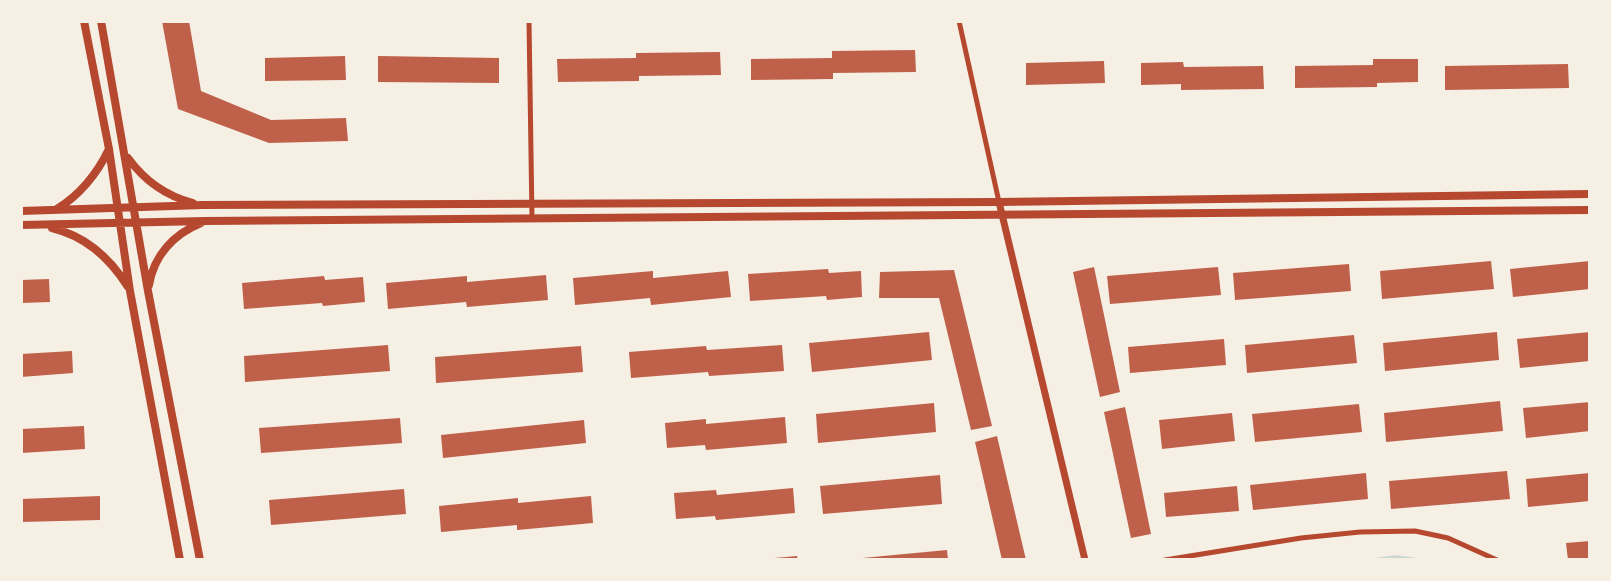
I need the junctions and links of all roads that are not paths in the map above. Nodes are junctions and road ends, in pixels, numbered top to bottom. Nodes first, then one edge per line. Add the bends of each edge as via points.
1 (84, 21) edge
2 (101, 21) edge
3 (530, 21) edge
4 (959, 21) edge
5 (109, 149) junction
6 (125, 154) junction
7 (1590, 194) edge
8 (999, 202) junction
9 (532, 204) junction
10 (203, 205) junction
11 (118, 208) junction
12 (134, 208) junction
13 (1590, 210) edge
14 (21, 211) edge
15 (54, 211) junction
16 (1003, 215) junction
17 (532, 219) junction
18 (205, 221) junction
19 (120, 223) junction
20 (137, 223) junction
21 (21, 225) edge
22 (42, 225) junction
23 (131, 291) junction
24 (149, 291) junction
25 (180, 560) edge
26 (200, 560) edge
27 (1085, 560) edge
28 (1165, 560) edge
29 (1497, 560) edge

1 - 5 main road
2 - 6 main road
3 - 9 street
4 - 8 street
5 - 11 main road
5 - 15 main road via 87,184
6 - 10 main road via 153,184 177,198
6 - 12 main road
7 - 8 main road
8 - 9 main road
8 - 16 street
9 - 10 main road
9 - 17 street
10 - 12 main road
11 - 12 main road
11 - 15 main road
11 - 19 main road
12 - 20 main road
13 - 16 main road
14 - 15 main road
16 - 17 main road
16 - 27 street
17 - 18 main road
18 - 20 main road
18 - 24 main road via 170,242 155,265
19 - 20 main road
19 - 22 main road
19 - 23 main road
20 - 24 main road
21 - 22 main road
22 - 23 main road via 78,237 94,248
23 - 25 main road
24 - 26 main road
28 - 29 street via 1301,538 1415,531 1448,538

